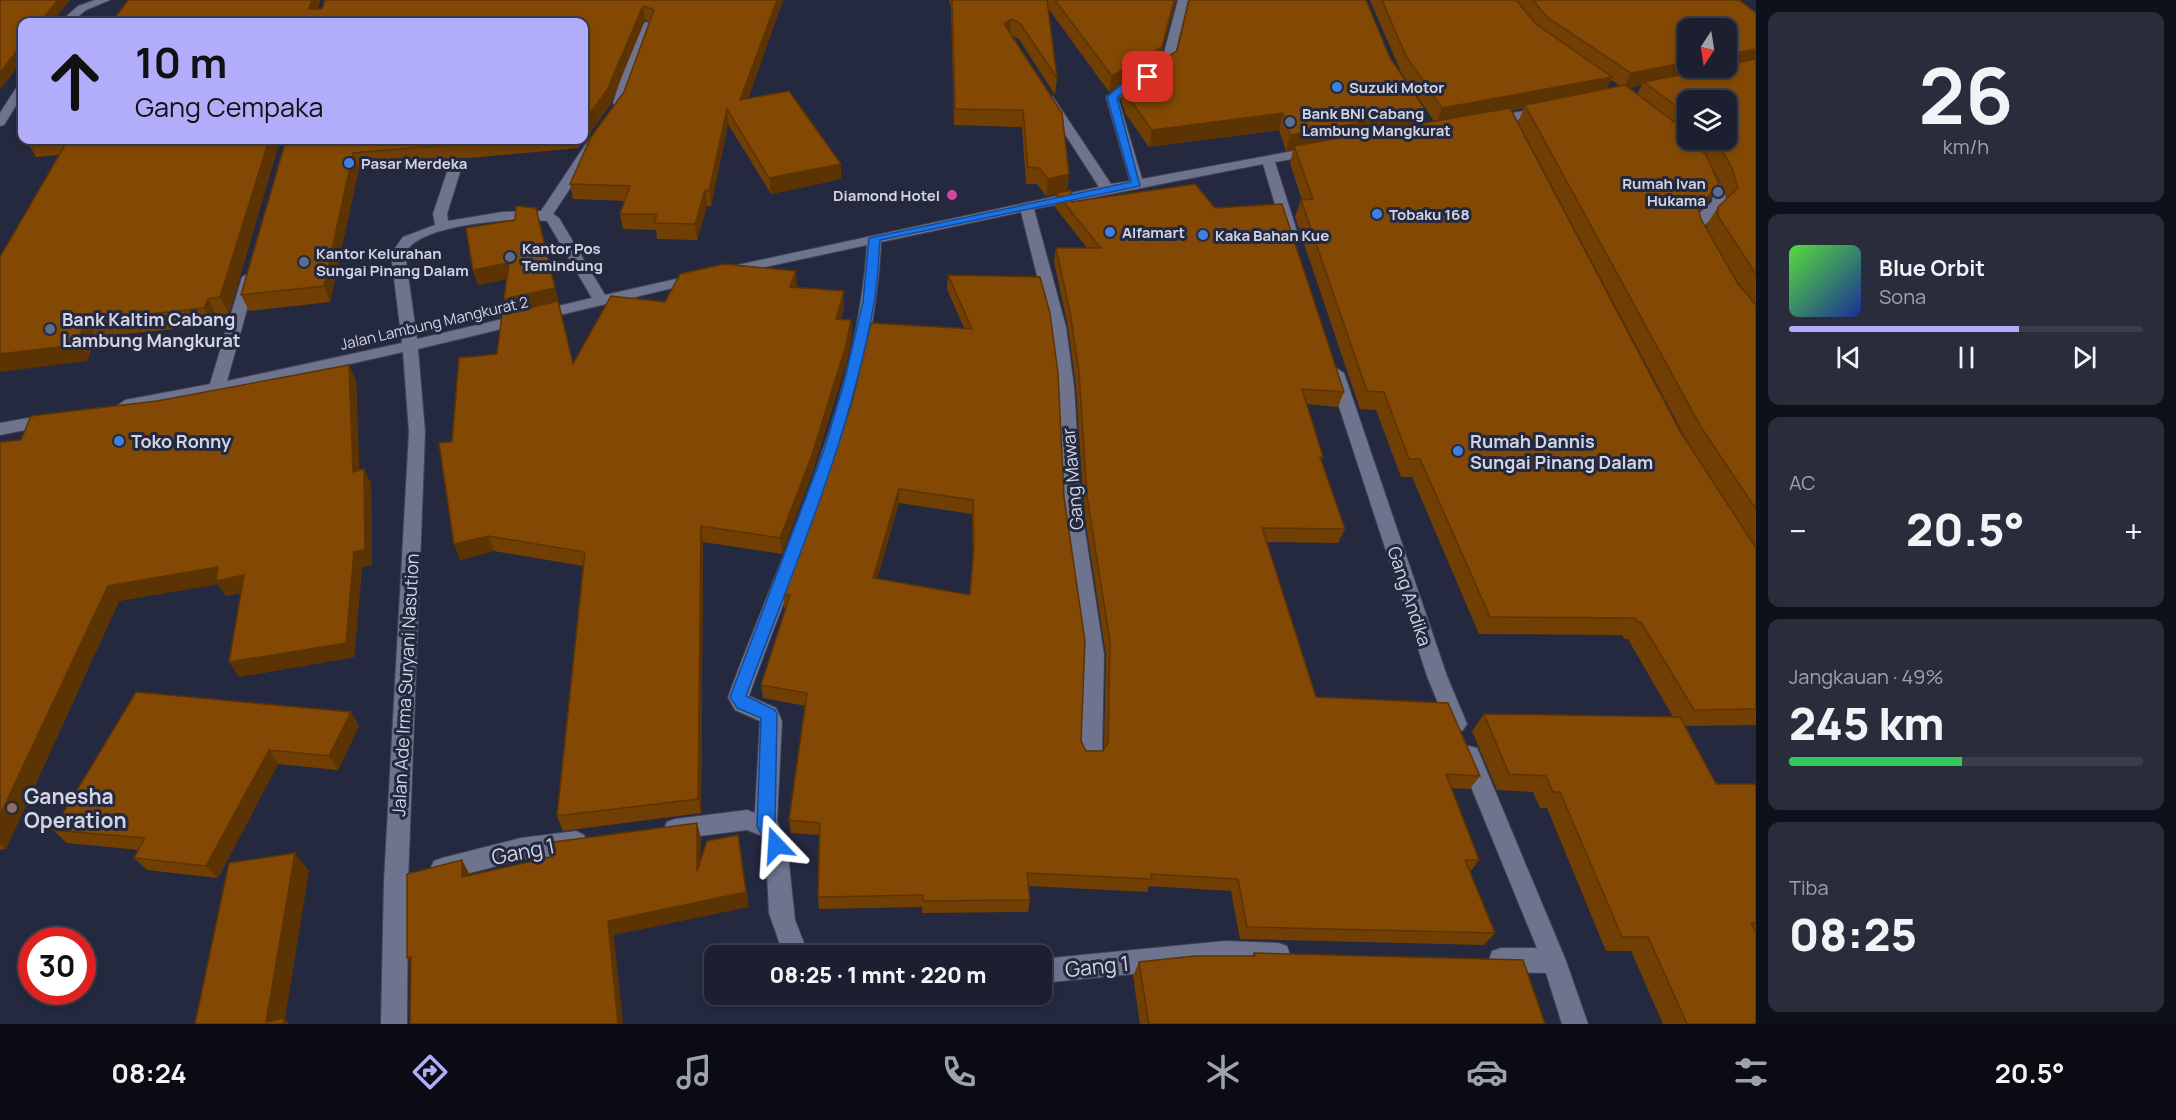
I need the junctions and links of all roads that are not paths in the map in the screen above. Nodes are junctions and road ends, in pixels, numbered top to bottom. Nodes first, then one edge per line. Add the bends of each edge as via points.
1 (105, 0) edge
2 (1183, 0) edge
3 (70, 18) edge
4 (649, 24) edge
5 (1042, 89) edge
6 (18, 94) edge
7 (1554, 109) edge
8 (613, 116) edge
9 (0, 122) edge
10 (1475, 123) edge
11 (603, 130) edge
12 (1327, 149) edge
13 (1268, 160) junction
14 (1698, 160) edge
15 (454, 169) edge
16 (1137, 184) junction
17 (1107, 189) junction
18 (1026, 206) junction
19 (545, 215) junction
20 (442, 227) junction
21 (874, 238) junction
22 (1710, 257) edge
23 (1299, 258) edge
24 (252, 267) edge
25 (601, 300) junction
26 (410, 346) junction
27 (1330, 357) edge
28 (217, 389) junction
29 (114, 408) edge
30 (68, 417) edge
31 (0, 429) edge
32 (1091, 755) edge
33 (766, 826) junction
34 (658, 831) edge
35 (601, 839) edge
36 (396, 881) junction
37 (792, 945) edge
38 (1296, 955) edge
39 (1484, 960) edge
40 (1554, 961) junction
41 (1052, 970) edge
42 (394, 1024) edge
43 (1575, 1024) edge

1 - 3 street via 82,8
2 - 16 street via 1166,66 1125,86 1112,97
4 - 8 street
5 - 17 street
6 - 9 street
7 - 10 street via 1510,123
11 - 19 street
12 - 13 street, Jalan Lambung Mangkurat 2
13 - 16 street, Jalan Lambung Mangkurat 2
13 - 23 street
14 - 22 street via 1720,196 1719,203 1697,226
15 - 20 street via 440,214
16 - 17 street, Jalan Lambung Mangkurat 2
17 - 18 street, Jalan Lambung Mangkurat 2
18 - 21 street, Jalan Lambung Mangkurat 2
18 - 32 street, Gang Mawar via 1058,327 1066,387 1073,511 1094,655
19 - 20 street, Jalan Ade Irma Suryani Nasution via 516,214
19 - 25 street via 552,218
20 - 26 street, Jalan Ade Irma Suryani Nasution via 409,239 398,254
21 - 25 street, Jalan Lambung Mangkurat 2
21 - 33 street via 869,302 831,450 738,697 742,704 769,714
24 - 28 street
25 - 26 street, Jalan Lambung Mangkurat 2
26 - 28 street, Jalan Lambung Mangkurat 2
26 - 36 street, Jalan Ade Irma Suryani Nasution via 417,432
27 - 40 street, Gang Andika via 1437,676
28 - 29 street, Jalan Lambung Mangkurat 2
30 - 31 street
33 - 34 street via 747,820
33 - 37 street via 774,835 779,899
35 - 36 street, Gang 1 via 521,849
36 - 42 street, Jalan Ade Irma Suryani Nasution
38 - 41 street, Gang 1 via 1225,953
39 - 40 street
40 - 43 street, Gang Andika

